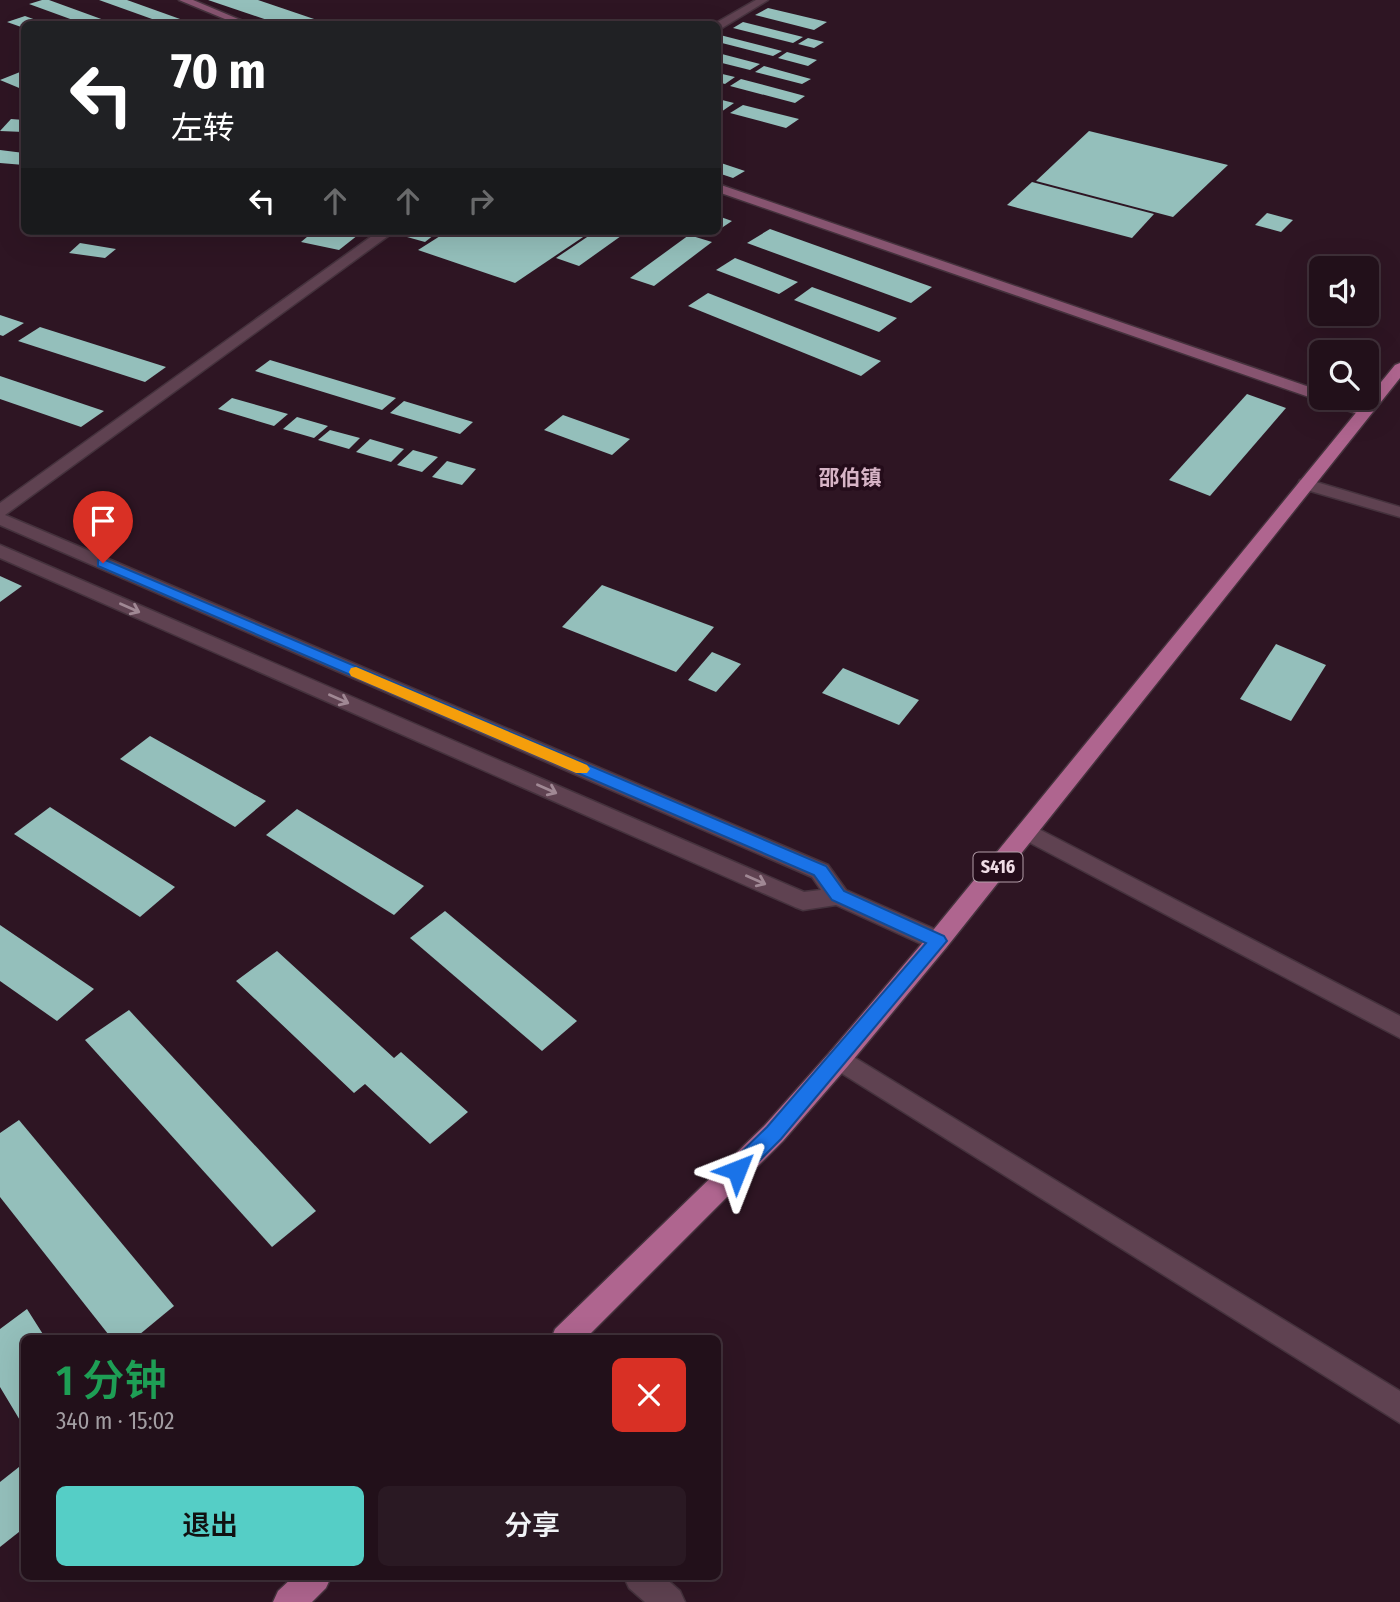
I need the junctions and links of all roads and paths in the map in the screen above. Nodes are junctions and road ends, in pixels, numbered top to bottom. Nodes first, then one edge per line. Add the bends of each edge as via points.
1 (184, 0) edge
2 (763, 0) edge
3 (237, 21) edge
4 (721, 24) edge
5 (721, 189) edge
6 (382, 235) edge
7 (1400, 368) edge
8 (1309, 393) edge
9 (1361, 410) edge
10 (1364, 411) junction
11 (1306, 484) junction
12 (0, 511) edge
13 (1400, 513) edge
14 (0, 519) edge
15 (0, 551) edge
16 (1027, 831) junction
17 (838, 895) junction
18 (938, 941) junction
19 (1400, 1028) edge
20 (839, 1059) junction
21 (569, 1335) edge
22 (1400, 1408) edge
23 (313, 1580) edge
24 (643, 1580) edge
25 (289, 1602) edge
26 (669, 1602) edge

1 - 3 main road
2 - 4 street
5 - 8 main road
6 - 12 street
7 - 10 main road, S416
9 - 10 main road
10 - 11 main road, S416
11 - 13 street
11 - 16 main road, S416
14 - 17 street via 820,871
15 -> 17 street via 803,901
16 - 18 main road, S416
16 - 19 street
17 - 18 street
18 - 20 main road, S416
20 - 21 main road, S416 via 774,1133
20 - 22 street
23 - 25 main road
24 - 26 street

